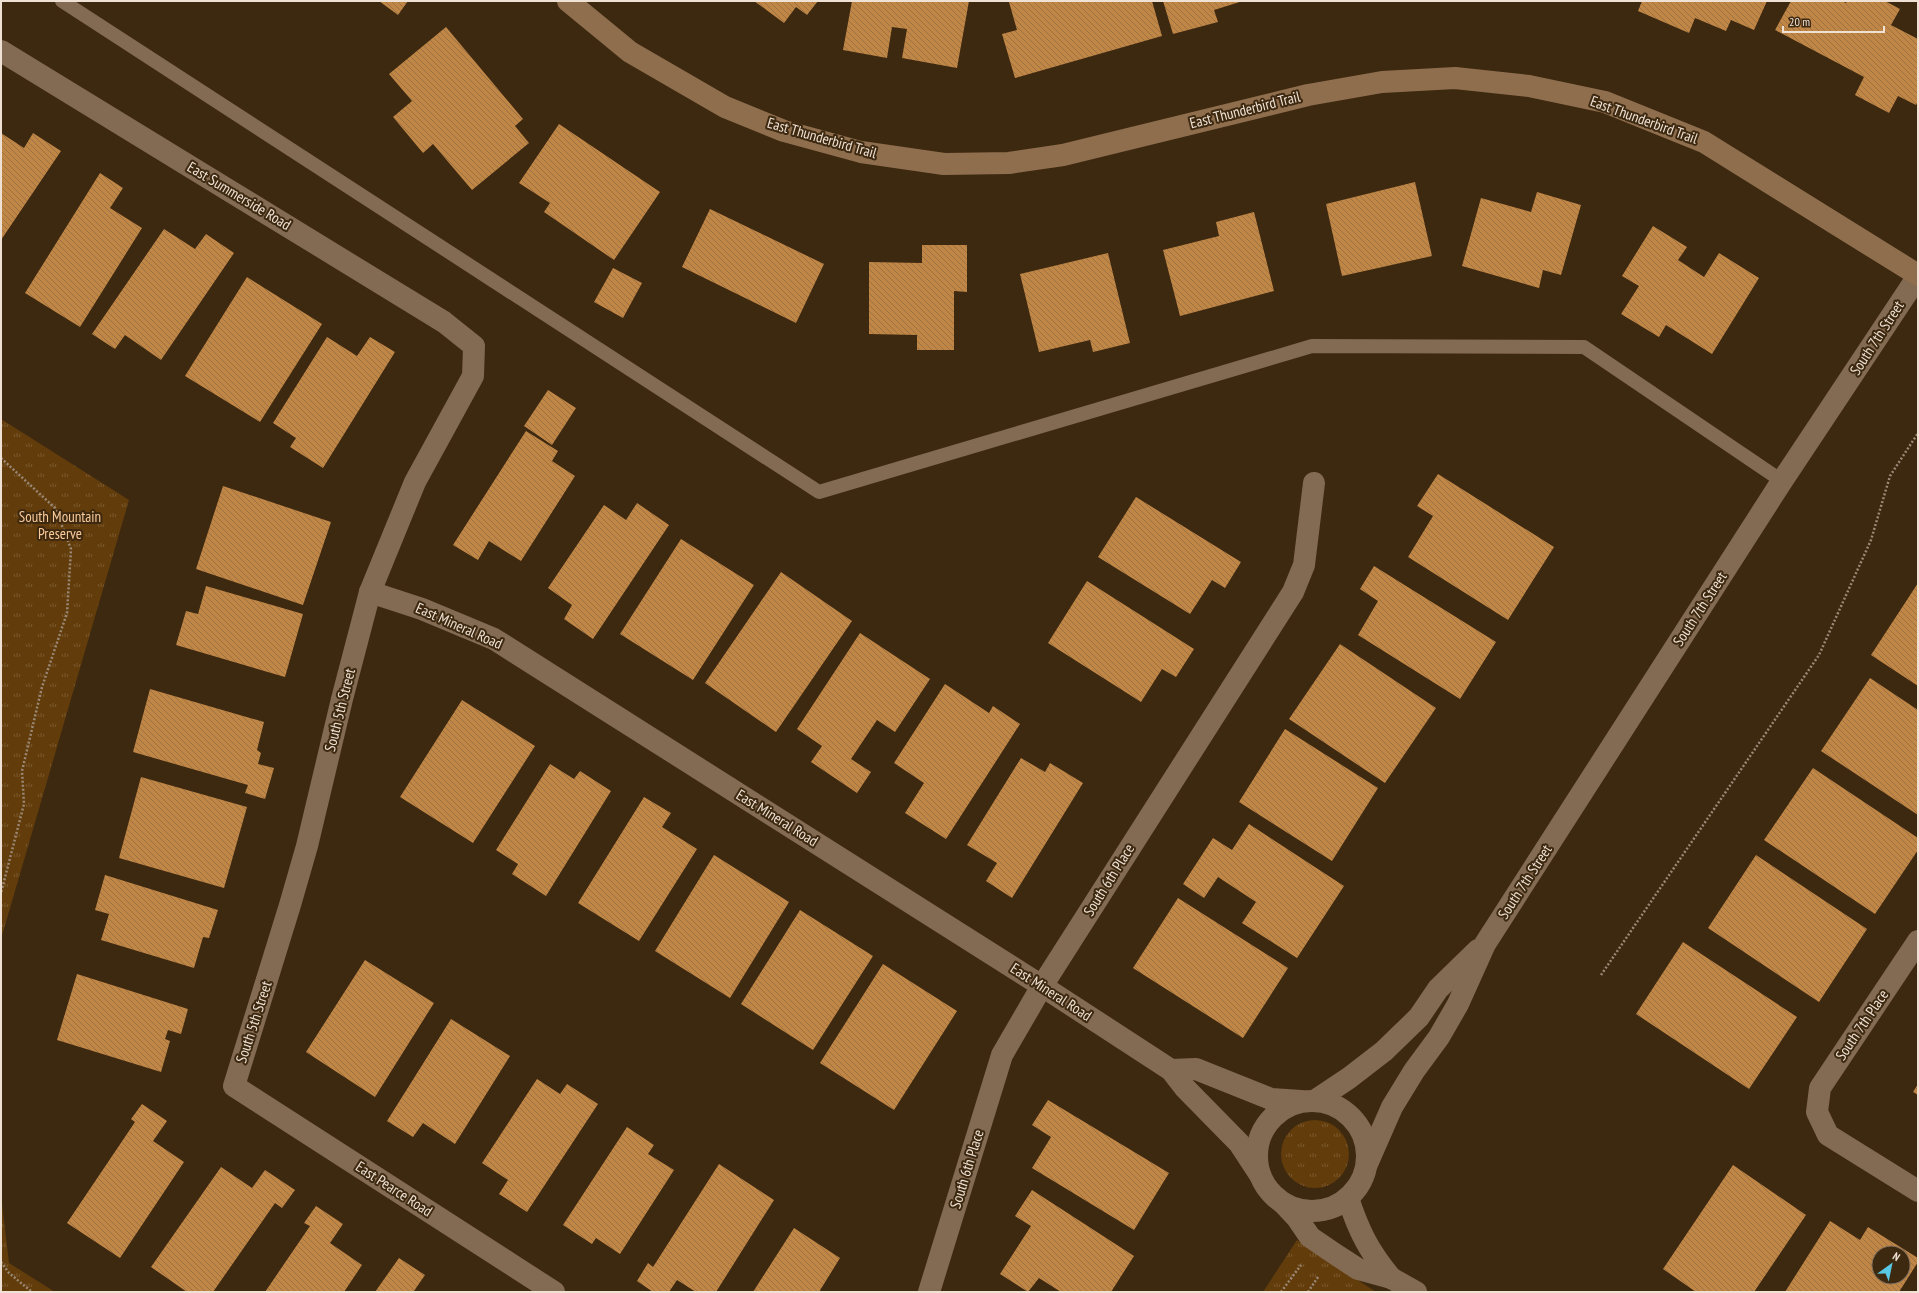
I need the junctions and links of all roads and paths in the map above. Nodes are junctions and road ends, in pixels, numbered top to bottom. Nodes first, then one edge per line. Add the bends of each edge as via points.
1 (62, 1) edge
2 (568, 1) edge
3 (1, 51) edge
4 (1918, 276) edge
5 (474, 346) joint
6 (1918, 433) edge
7 (1, 458) edge
8 (1782, 481) junction
9 (1314, 483) dead end
10 (370, 592) junction
11 (1, 893) edge
12 (1918, 941) edge
13 (1485, 944) junction
14 (1601, 976) dead end
15 (1042, 986) junction
16 (1171, 1070) junction
17 (234, 1086) joint
18 (1309, 1101) junction
19 (1367, 1164) junction
20 (1260, 1175) junction
21 (1918, 1191) edge
22 (1348, 1198) junction
23 (1282, 1202) junction
24 (1, 1262) edge
25 (1391, 1278) junction
26 (32, 1292) edge
27 (554, 1292) edge
28 (929, 1292) edge
29 (1416, 1292) edge

1 - 8 lane via 819,492 1312,346 1584,347
2 - 4 street, East Thunderbird Trail via 630,52 725,107 784,131 861,152 944,164 1009,163 1064,155 1308,95 1382,82 1455,78 1530,86 1606,102 1704,142
3 - 5 street, East Summerside Road via 444,322
4 - 8 street, South 7th Street
5 - 10 street, South 5th Street via 473,376 415,482
6 - 14 path via 1890,476 1870,540 1818,655
7 - 11 path via 55,508 71,549 67,613 40,695 22,771 24,804
8 - 13 street, South 7th Street
9 - 15 street, South 6th Place via 1304,565 1293,592
10 - 15 street, East Mineral Road via 422,609 494,639
10 - 17 street, South 5th Street via 305,854
12 - 21 street, South 7th Place via 1820,1088 1817,1112 1828,1135
13 - 18 street, South 7th Street via 1438,989 1419,1017 1384,1051 1349,1078
13 - 19 street, South 7th Street via 1458,1004 1392,1107
15 - 16 street, East Mineral Road
15 - 28 street, South 6th Place via 1002,1055
16 - 18 street via 1196,1069 1271,1099
16 - 20 street, East Mineral Road via 1185,1088 1239,1143
17 - 27 street, East Pearce Road
18 - 19 street, South 7th Street via 1330,1103 1354,1119 1367,1144
18 - 20 street, South 7th Street via 1286,1107 1273,1116 1264,1129 1258,1144
19 - 22 street, South 7th Street via 1361,1183
20 - 23 street, South 7th Street via 1269,1190
22 - 23 street, South 7th Street via 1333,1207 1316,1211 1299,1209
22 - 25 street via 1358,1228 1374,1257
23 - 25 street via 1310,1237 1358,1269
24 - 26 path via 9,1273
25 - 29 street

